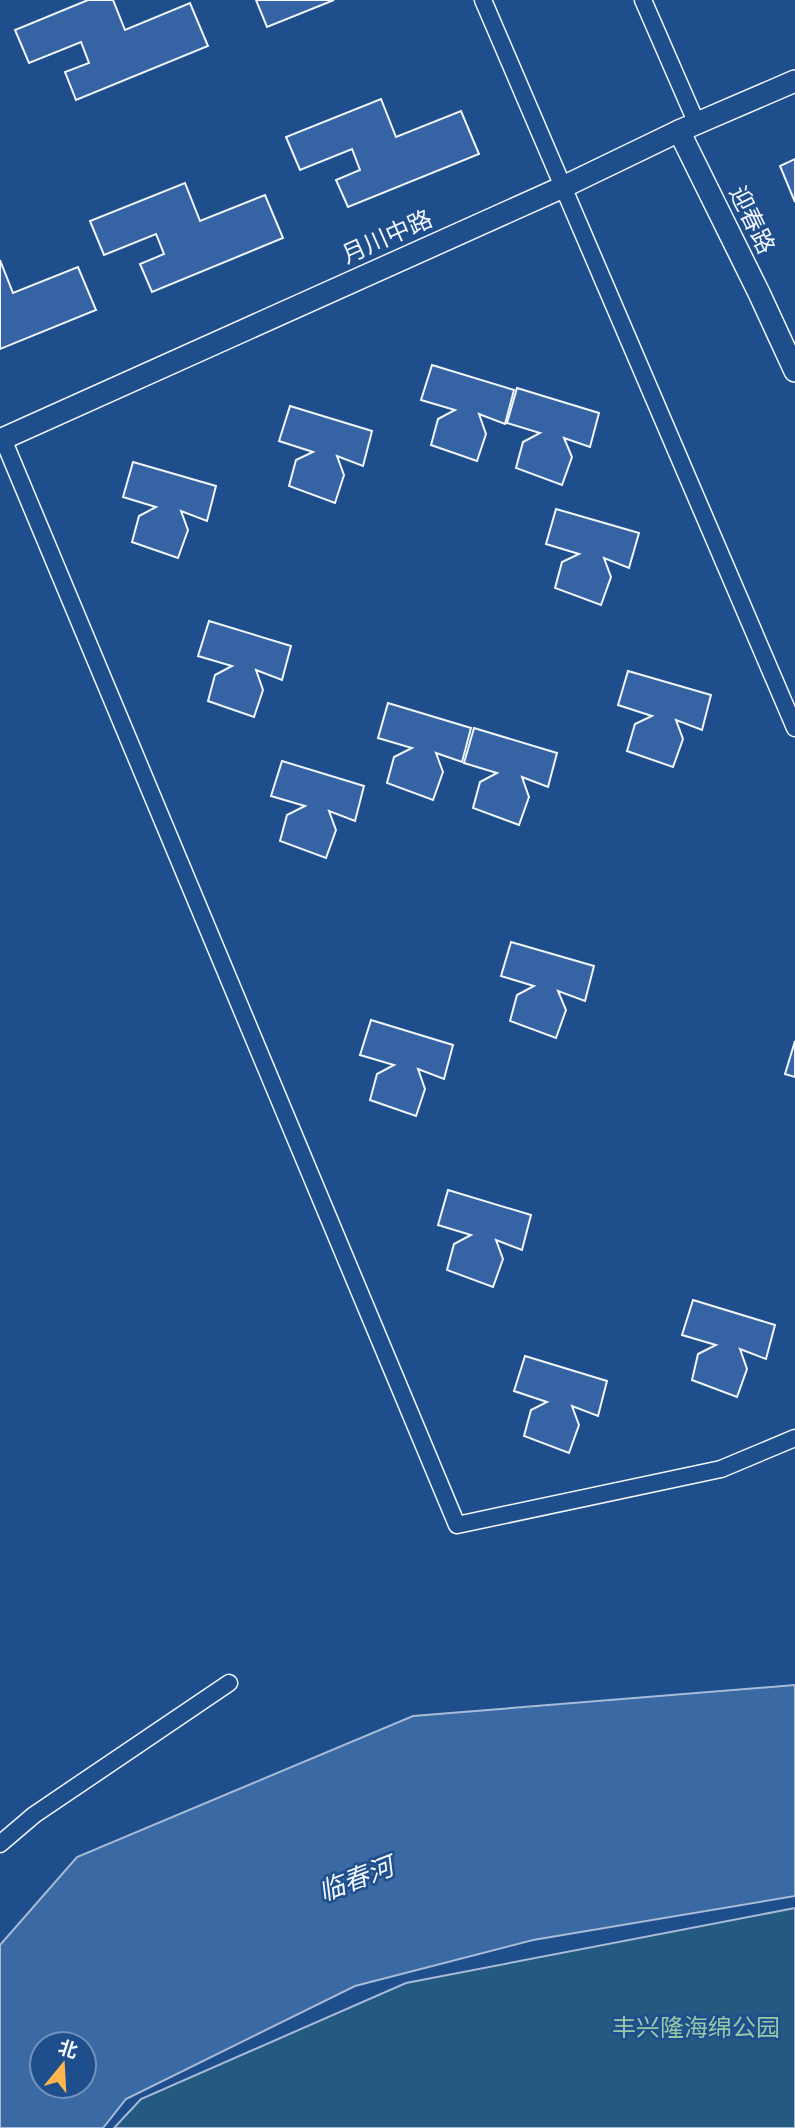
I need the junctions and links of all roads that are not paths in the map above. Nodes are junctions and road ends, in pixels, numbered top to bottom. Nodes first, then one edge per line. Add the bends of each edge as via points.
1 (483, 0) edge
2 (643, 0) edge
3 (795, 81) edge
4 (688, 128) junction
5 (563, 187) junction
6 (795, 371) edge
7 (1, 439) edge
8 (795, 728) edge
9 (795, 1438) edge
10 (229, 1683) dead end
11 (0, 1844) edge

1 - 5 street
2 - 4 street
3 - 4 street, 月川中路
4 - 5 street, 月川中路
4 - 6 street, 迎春路
5 - 7 street, 月川中路
5 - 8 street
7 - 9 street via 457,1525 721,1469
10 - 11 street via 34,1815

